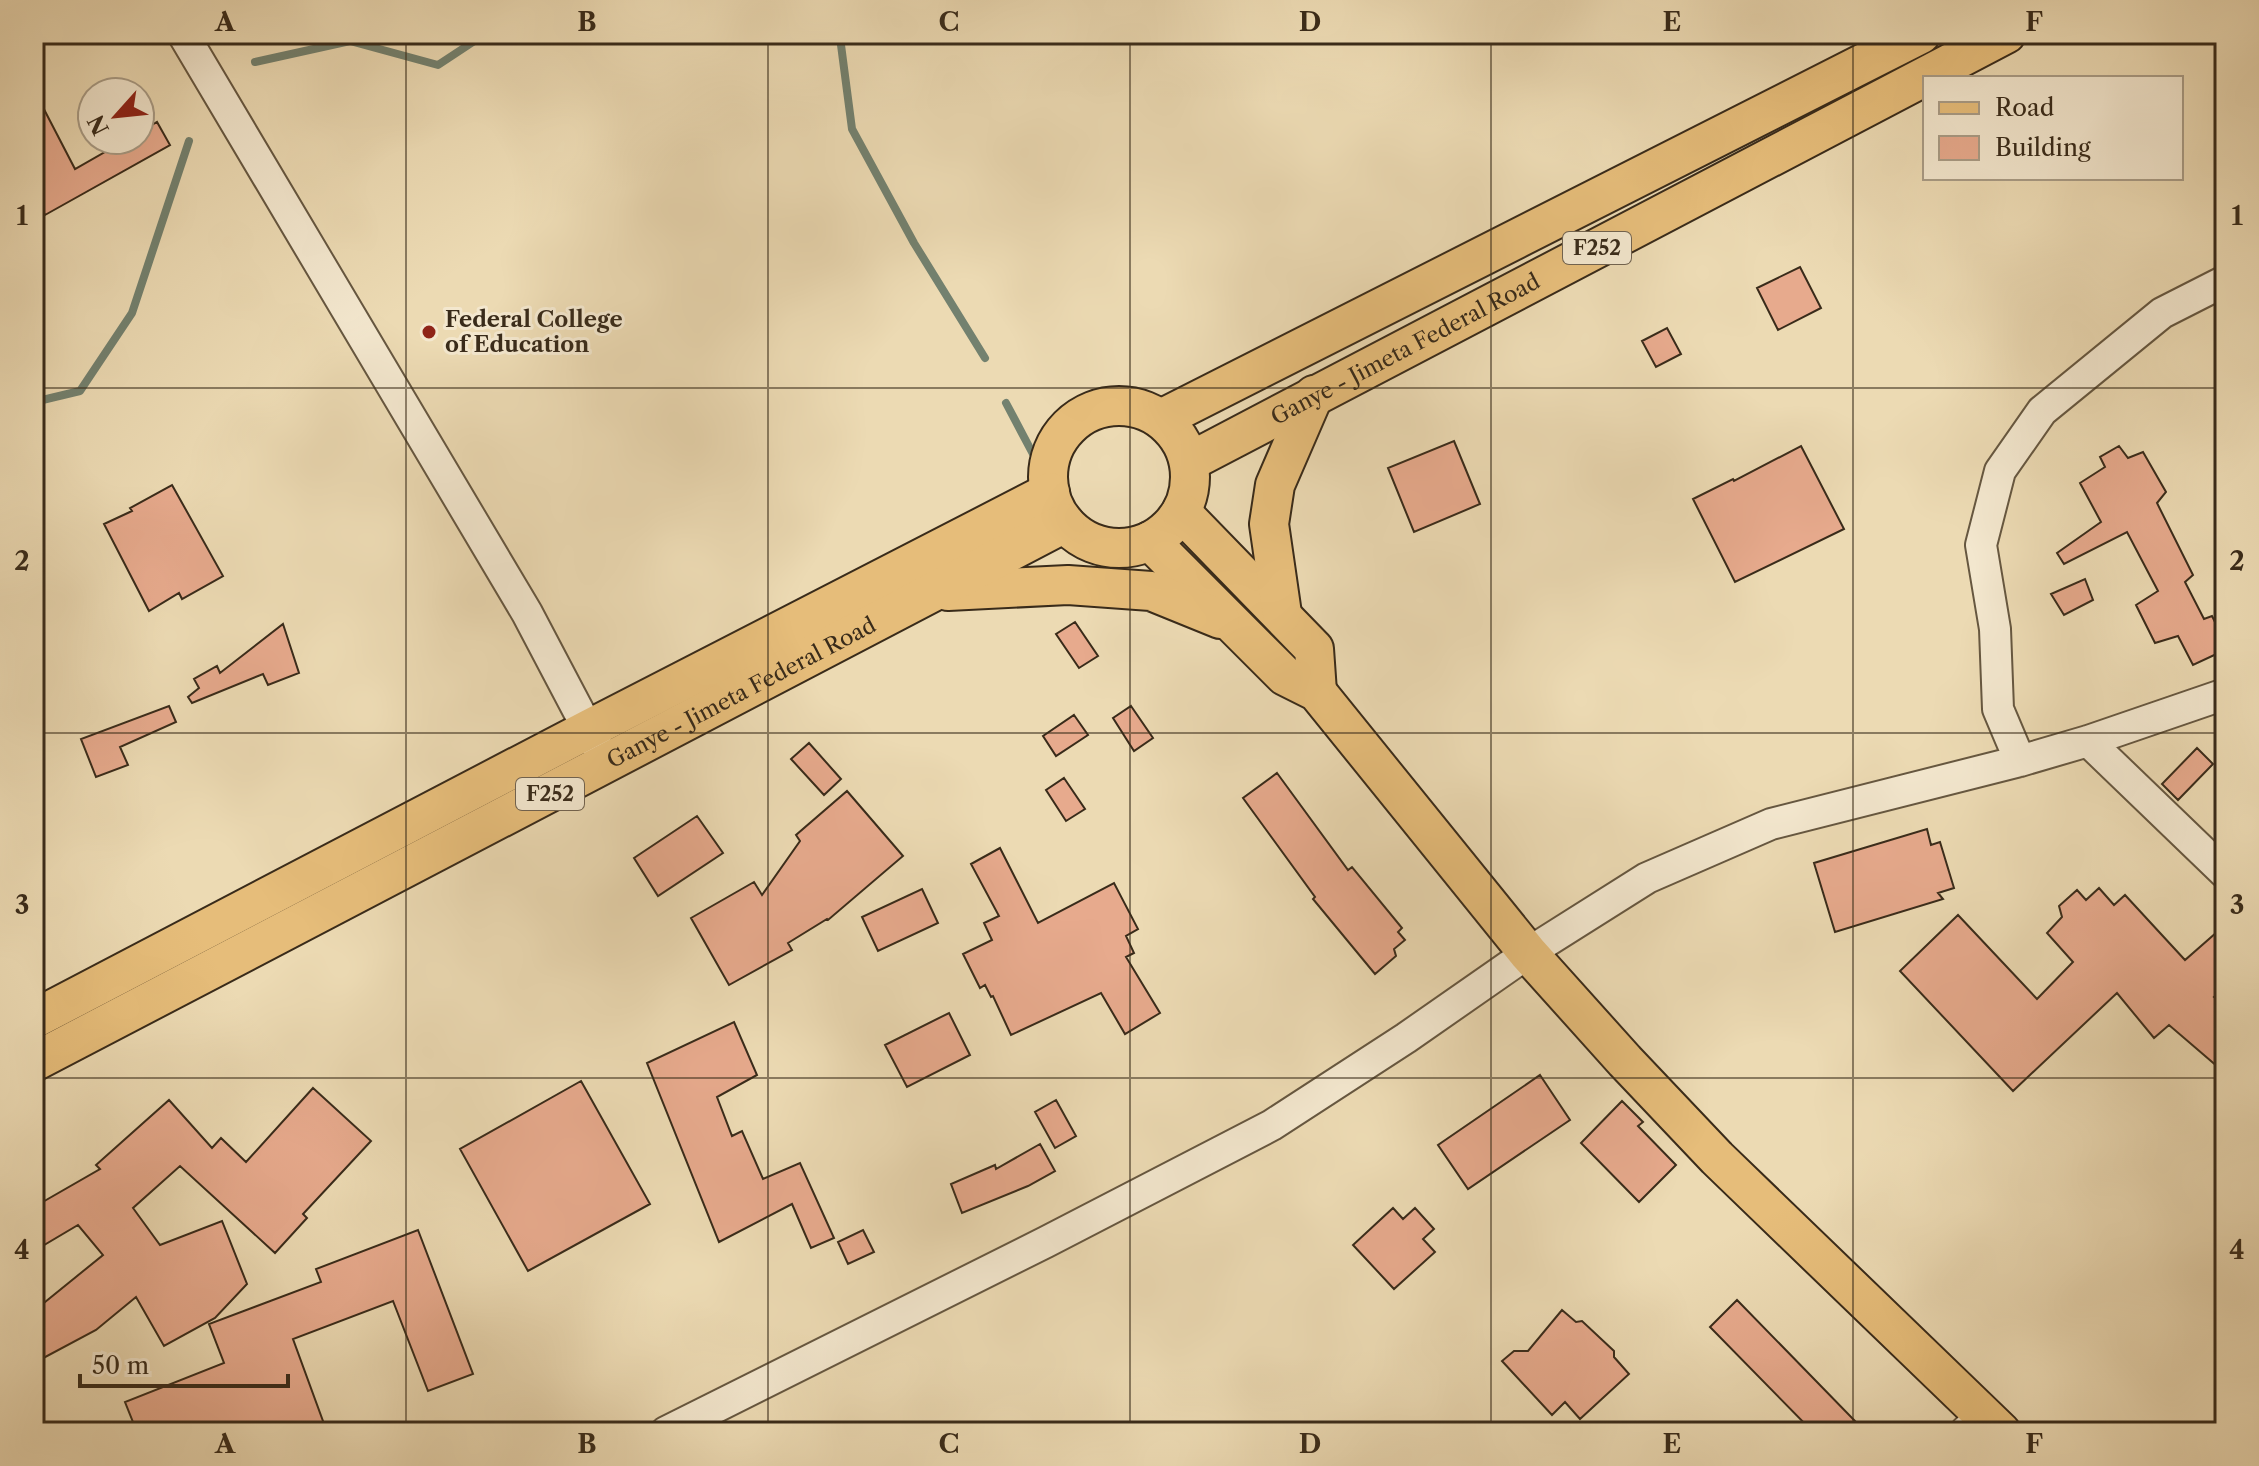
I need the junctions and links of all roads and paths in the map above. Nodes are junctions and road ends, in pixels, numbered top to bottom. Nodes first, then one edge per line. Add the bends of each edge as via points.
1 (183, 34) edge
2 (1921, 34) edge
3 (2006, 34) edge
4 (1925, 76) edge
5 (1923, 77) edge
6 (2225, 281) edge
7 (1314, 395) junction
8 (1161, 419) junction
9 (1189, 462) junction
10 (1057, 508) junction
11 (1181, 512) junction
12 (1150, 541) junction
13 (937, 592) junction
14 (1282, 614) junction
15 (1237, 626) junction
16 (1317, 692) junction
17 (2225, 694) edge
18 (589, 729) junction
19 (2088, 741) junction
20 (2020, 761) junction
21 (606, 765) junction
22 (2225, 873) edge
23 (1528, 953) junction
24 (34, 1019) edge
25 (34, 1062) edge
26 (713, 1421) edge
27 (1983, 1426) edge
28 (666, 1432) edge

1 - 18 street via 527,613
2 - 8 main road, Ganye - Jimeta Federal Road / F252
3 - 4 main road, Ganye - Jimeta Federal Road / F252
5 - 7 main road, Ganye - Jimeta Federal Road / F252
6 - 20 street via 2162,313 2042,411 2000,471 1981,545 1995,629 1998,709
7 - 9 main road, Ganye - Jimeta Federal Road / F252
7 - 14 main road via 1275,485 1269,524
8 - 9 main road via 1174,431
8 - 10 main road via 1112,406 1080,417 1056,442 1049,467
9 - 11 main road
10 - 12 main road via 1092,543 1126,548
10 - 13 main road, Ganye - Jimeta Federal Road / F252
10 - 18 main road, Ganye - Jimeta Federal Road / F252
11 - 12 main road
11 - 14 main road
12 - 15 main road
13 - 15 main road via 1068,585 1151,591
13 - 21 main road, Ganye - Jimeta Federal Road / F252
14 - 16 main road via 1314,649
15 - 16 main road via 1285,676
16 - 23 main road
17 - 19 street
18 - 21 street
18 - 24 main road, Ganye - Jimeta Federal Road / F252
19 - 20 street
19 - 22 street
20 - 23 street via 1771,824 1647,878
21 - 25 main road, Ganye - Jimeta Federal Road / F252
23 - 26 street via 1272,1125
23 - 27 main road via 1717,1158
26 - 28 street

